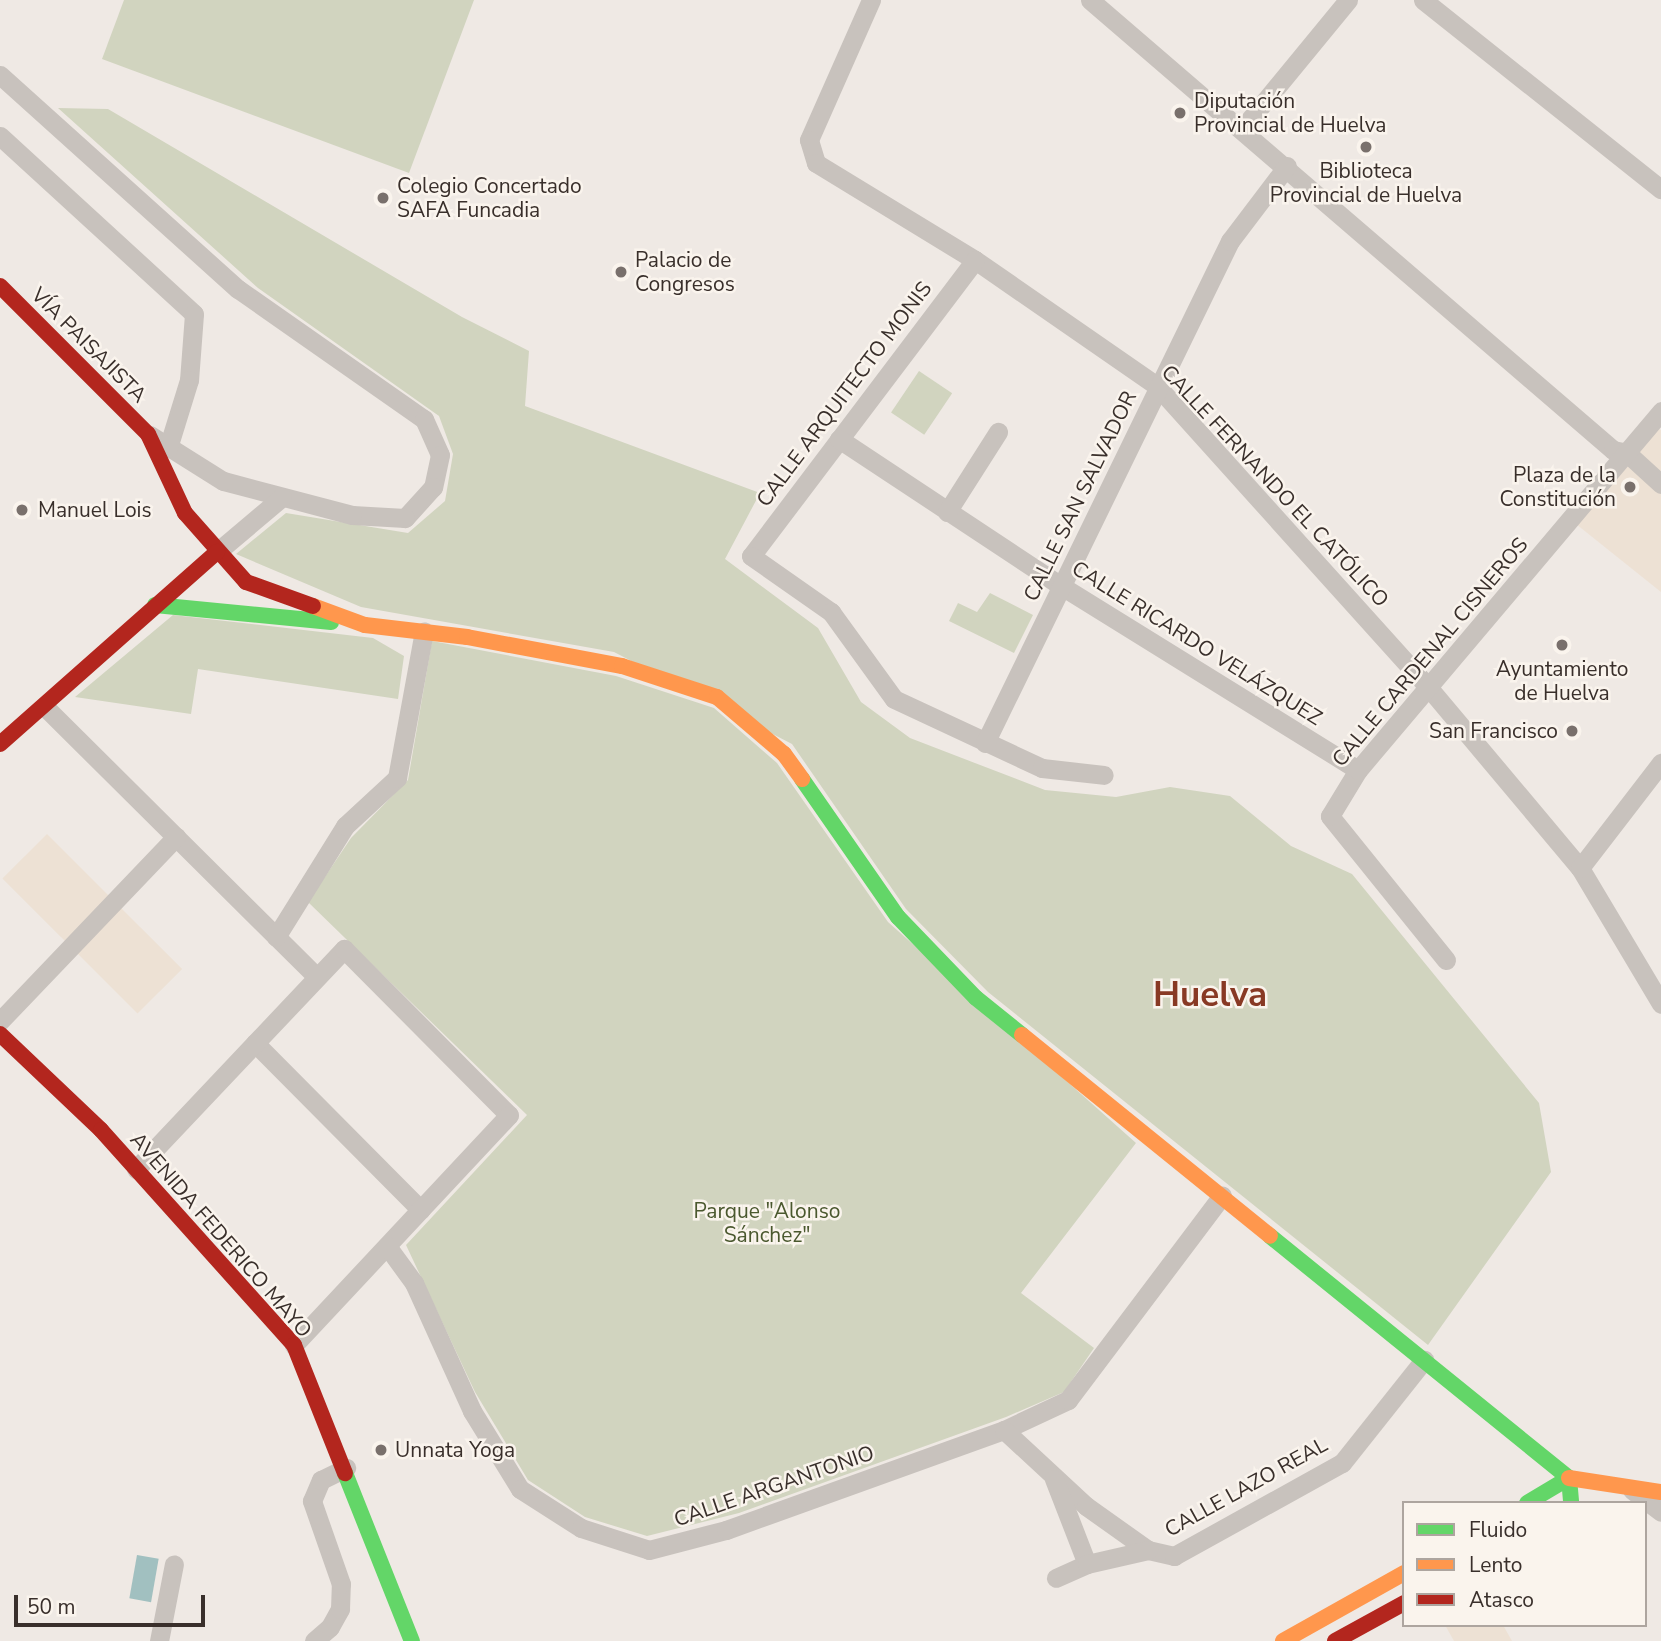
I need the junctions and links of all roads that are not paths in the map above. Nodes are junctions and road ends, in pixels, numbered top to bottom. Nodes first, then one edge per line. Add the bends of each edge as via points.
1 (871, 0) edge
2 (1090, 0) edge
3 (1348, 0) edge
4 (1423, 0) edge
5 (0, 75) edge
6 (1242, 129) junction
7 (0, 136) edge
8 (1287, 166) junction
9 (1661, 189) edge
10 (975, 260) junction
11 (0, 286) edge
12 (1157, 386) junction
13 (1661, 411) edge
14 (998, 432) dead end
15 (148, 434) junction
16 (839, 439) junction
17 (168, 448) junction
18 (1627, 453) junction
19 (1661, 484) edge
20 (282, 497) junction
21 (947, 512) junction
22 (216, 552) junction
23 (1063, 587) junction
24 (155, 605) junction
25 (365, 625) junction
26 (424, 631) junction
27 (1429, 688) junction
28 (45, 707) junction
29 (985, 743) junction
30 (0, 744) edge
31 (1661, 764) edge
32 (1358, 770) junction
33 (1104, 775) dead end
34 (176, 837) junction
35 (1580, 868) junction
36 (276, 937) junction
37 (1446, 960) dead end
38 (317, 977) junction
39 (1661, 1004) edge
40 (0, 1021) edge
41 (0, 1034) edge
42 (255, 1043) junction
43 (136, 1169) junction
44 (1222, 1196) junction
45 (421, 1210) junction
46 (387, 1246) junction
47 (295, 1345) junction
48 (1424, 1360) junction
49 (1004, 1430) junction
50 (346, 1468) junction
51 (1052, 1475) junction
52 (1569, 1478) junction
53 (1661, 1478) edge
54 (1628, 1487) junction
55 (1661, 1492) edge
56 (1530, 1501) edge
57 (1571, 1501) edge
58 (1596, 1501) edge
59 (1646, 1501) edge
60 (1647, 1501) edge
61 (1661, 1512) edge
62 (1148, 1550) junction
63 (174, 1564) dead end
64 (1087, 1564) junction
65 (1402, 1574) edge
66 (1056, 1578) dead end
67 (1402, 1604) edge
68 (159, 1641) edge
69 (314, 1641) edge
70 (412, 1641) edge
71 (1283, 1641) edge
72 (1335, 1641) edge

1 - 10 street, CALLE FERNANDO EL CATÓLICO via 809,140 812,153 816,163
2 - 6 street
3 - 6 street
4 - 9 street
5 - 20 street via 237,289 424,419 440,455 433,487 405,518 352,515
6 - 8 street
7 - 17 street via 194,314 188,380
8 - 12 street, CALLE SAN SALVADOR via 1230,241
8 - 18 street via 1613,450
10 - 12 street, CALLE FERNANDO EL CATÓLICO
10 - 16 street, CALLE ARQUITECTO MONIS
11 - 15 street, VÍA PAISAJISTA
12 - 23 street, CALLE SAN SALVADOR
12 - 27 street, CALLE FERNANDO EL CATÓLICO
13 - 18 street, CALLE CARDENAL CISNEROS
14 - 21 street
15 - 17 street
15 - 22 street, VÍA PAISAJISTA via 185,513
16 - 21 street, CALLE RICARDO VELÁZQUEZ
16 - 29 street, CALLE ARQUITECTO MONIS via 751,556 831,612 894,699
17 - 20 street via 223,481
18 - 19 street
18 - 27 street, CALLE CARDENAL CISNEROS
20 - 22 street
21 - 23 street, CALLE RICARDO VELÁZQUEZ
22 - 24 street
22 - 25 street, VÍA PAISAJISTA via 246,582
23 - 29 street, CALLE SAN SALVADOR
23 - 32 street, CALLE RICARDO VELÁZQUEZ
24 - 25 street
24 - 28 street
25 - 26 street
26 - 36 street via 397,778 345,826
26 - 44 street via 622,666 717,697 784,754 898,917 976,998
27 - 32 street, CALLE CARDENAL CISNEROS
27 - 35 street, CALLE FERNANDO EL CATÓLICO
28 - 30 street
28 - 34 street
29 - 33 street via 1042,768
31 - 35 street
32 - 37 street, CALLE CARDENAL CISNEROS via 1330,816
34 - 36 street
34 - 40 street
35 - 39 street, CALLE FERNANDO EL CATÓLICO
36 - 38 street
38 - 42 street
38 - 45 street via 344,949 509,1115
41 - 43 street, AVENIDA FEDERICO MAYO
42 - 43 street
42 - 45 street
43 - 47 street, AVENIDA FEDERICO MAYO
44 - 48 street
44 - 49 street, CALLE ARGANTONIO via 1068,1400
45 - 46 street
46 - 47 street
46 - 49 street, CALLE ARGANTONIO via 414,1283 471,1411 520,1489 581,1528 649,1550 726,1530
47 - 50 street, AVENIDA FEDERICO MAYO
48 - 52 street
48 - 62 street, CALLE LAZO REAL via 1342,1463 1174,1556
49 - 51 street, CALLE LAZO REAL
50 - 69 street via 321,1480 312,1501 341,1584 340,1609 330,1627
50 - 70 street, AVENIDA FEDERICO MAYO
51 - 62 street, CALLE LAZO REAL
51 - 64 street
52 - 54 street
52 - 56 street
52 - 57 street
53 - 54 street
54 - 55 street
54 - 58 street
54 - 59 street
60 - 61 street
62 - 64 street
63 - 68 street
64 - 66 street
65 - 71 street
67 - 72 street

